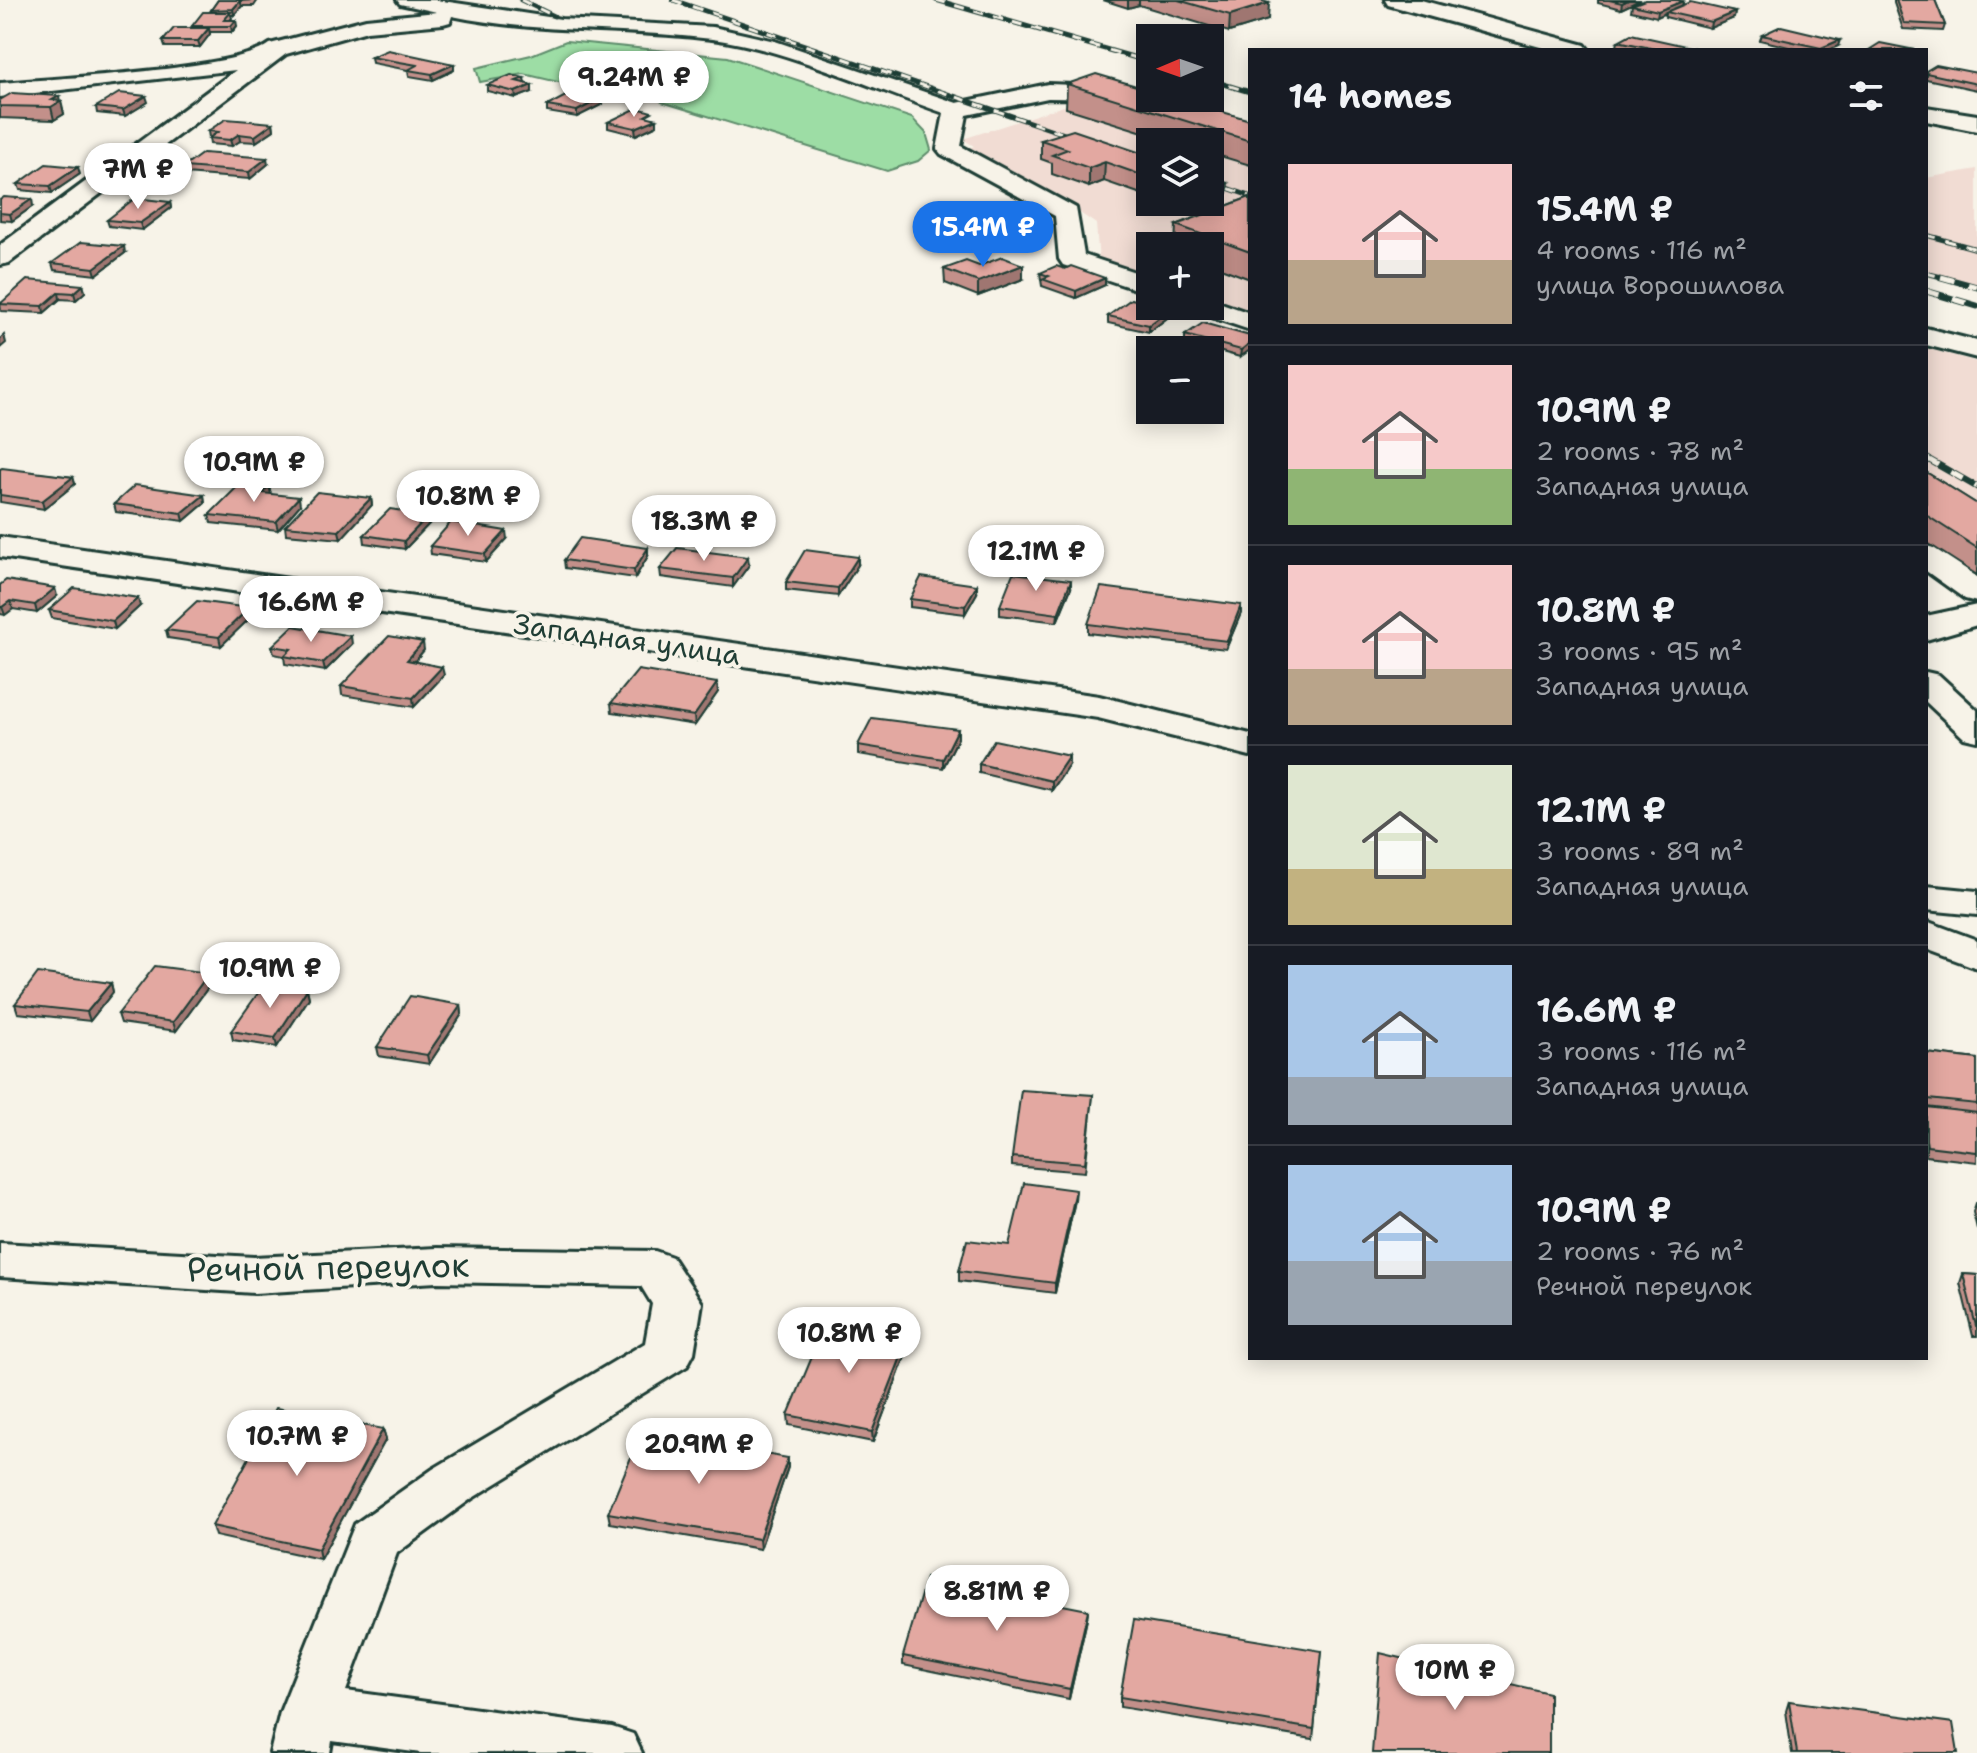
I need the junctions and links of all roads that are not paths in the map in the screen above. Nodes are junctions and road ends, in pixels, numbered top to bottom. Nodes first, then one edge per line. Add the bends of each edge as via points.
1 (407, 0) edge
2 (1396, 0) edge
3 (478, 15) junction
4 (1570, 48) edge
5 (265, 59) junction
6 (0, 90) edge
7 (1136, 97) edge
8 (956, 110) junction
9 (1928, 114) edge
10 (1977, 123) edge
11 (0, 257) edge
12 (1136, 281) edge
13 (1224, 313) edge
14 (1248, 321) edge
15 (1928, 337) edge
16 (1977, 350) edge
17 (0, 547) edge
18 (1928, 557) edge
19 (1977, 592) edge
20 (1977, 615) edge
21 (1928, 628) edge
22 (1928, 685) edge
23 (1977, 730) edge
24 (1248, 744) edge
25 (1928, 898) edge
26 (1977, 903) edge
27 (1928, 935) edge
28 (1977, 955) edge
29 (0, 1260) edge
30 (304, 1732) edge
31 (612, 1753) edge

1 - 3 street
2 - 4 main road
3 - 5 street via 366,25 278,49
3 - 8 street via 713,33 768,45
5 - 6 street
5 - 11 street
7 - 8 street via 1110,89 1048,91
8 - 12 street via 949,149 1067,213 1072,259
9 - 10 main road
13 - 14 street
15 - 16 street
17 - 24 street, Западная улица via 1099,707
18 - 19 street
20 - 21 street
22 - 23 street
25 - 26 street
27 - 28 street
29 - 30 street, Речной переулок via 254,1275 437,1265 655,1269 677,1303 669,1353 452,1484 374,1540
30 - 31 street

